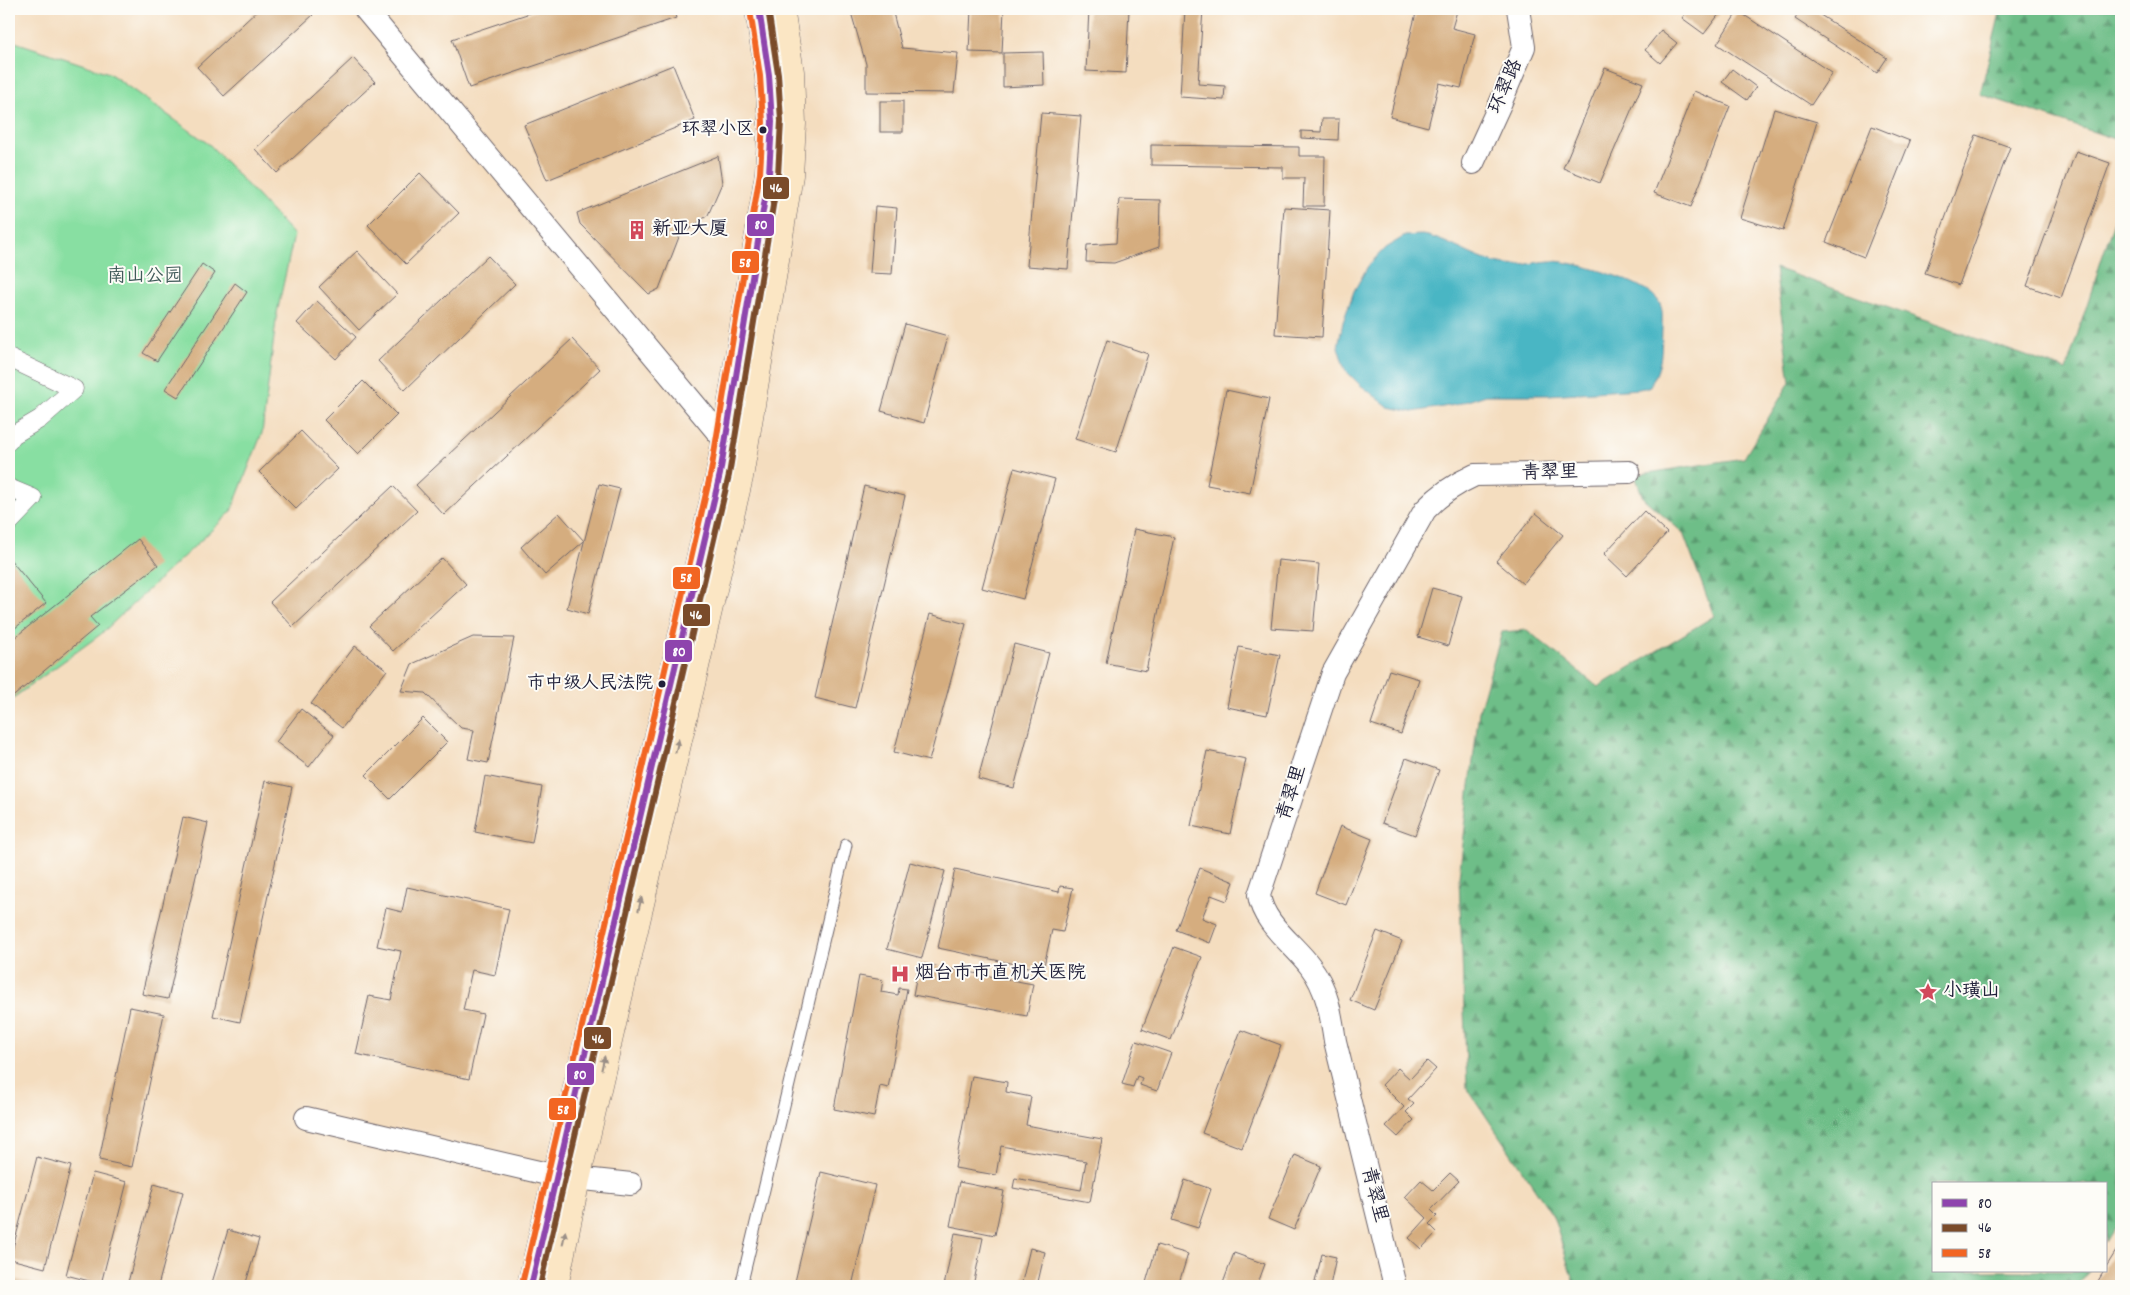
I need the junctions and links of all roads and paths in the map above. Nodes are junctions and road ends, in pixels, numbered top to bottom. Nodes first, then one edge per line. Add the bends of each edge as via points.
1 (366, 9) edge
2 (759, 9) edge
3 (780, 9) edge
4 (1518, 9) edge
5 (1473, 163) dead end
6 (9, 358) edge
7 (9, 440) edge
8 (735, 443) junction
9 (1629, 472) dead end
10 (9, 488) edge
11 (9, 523) edge
12 (846, 845) dead end
13 (306, 1118) dead end
14 (566, 1178) junction
15 (631, 1184) dead end
16 (531, 1286) edge
17 (554, 1286) edge
18 (741, 1286) edge
19 (1395, 1286) edge

1 - 8 street
2 - 8 main road via 769,75 772,122 770,174
3 - 8 main road via 790,72 790,175
4 - 5 street, 环翠路 via 1524,47
6 - 7 street via 74,389 40,419
8 - 14 main road via 720,474
9 - 19 street, 青翠里 via 1475,475 1456,483 1425,510 1333,673 1259,896 1266,916 1310,966 1329,1004 1335,1041
10 - 11 street via 33,498
12 - 18 lane
13 - 14 street
14 - 15 street
14 - 16 main road
17 -> 14 main road

